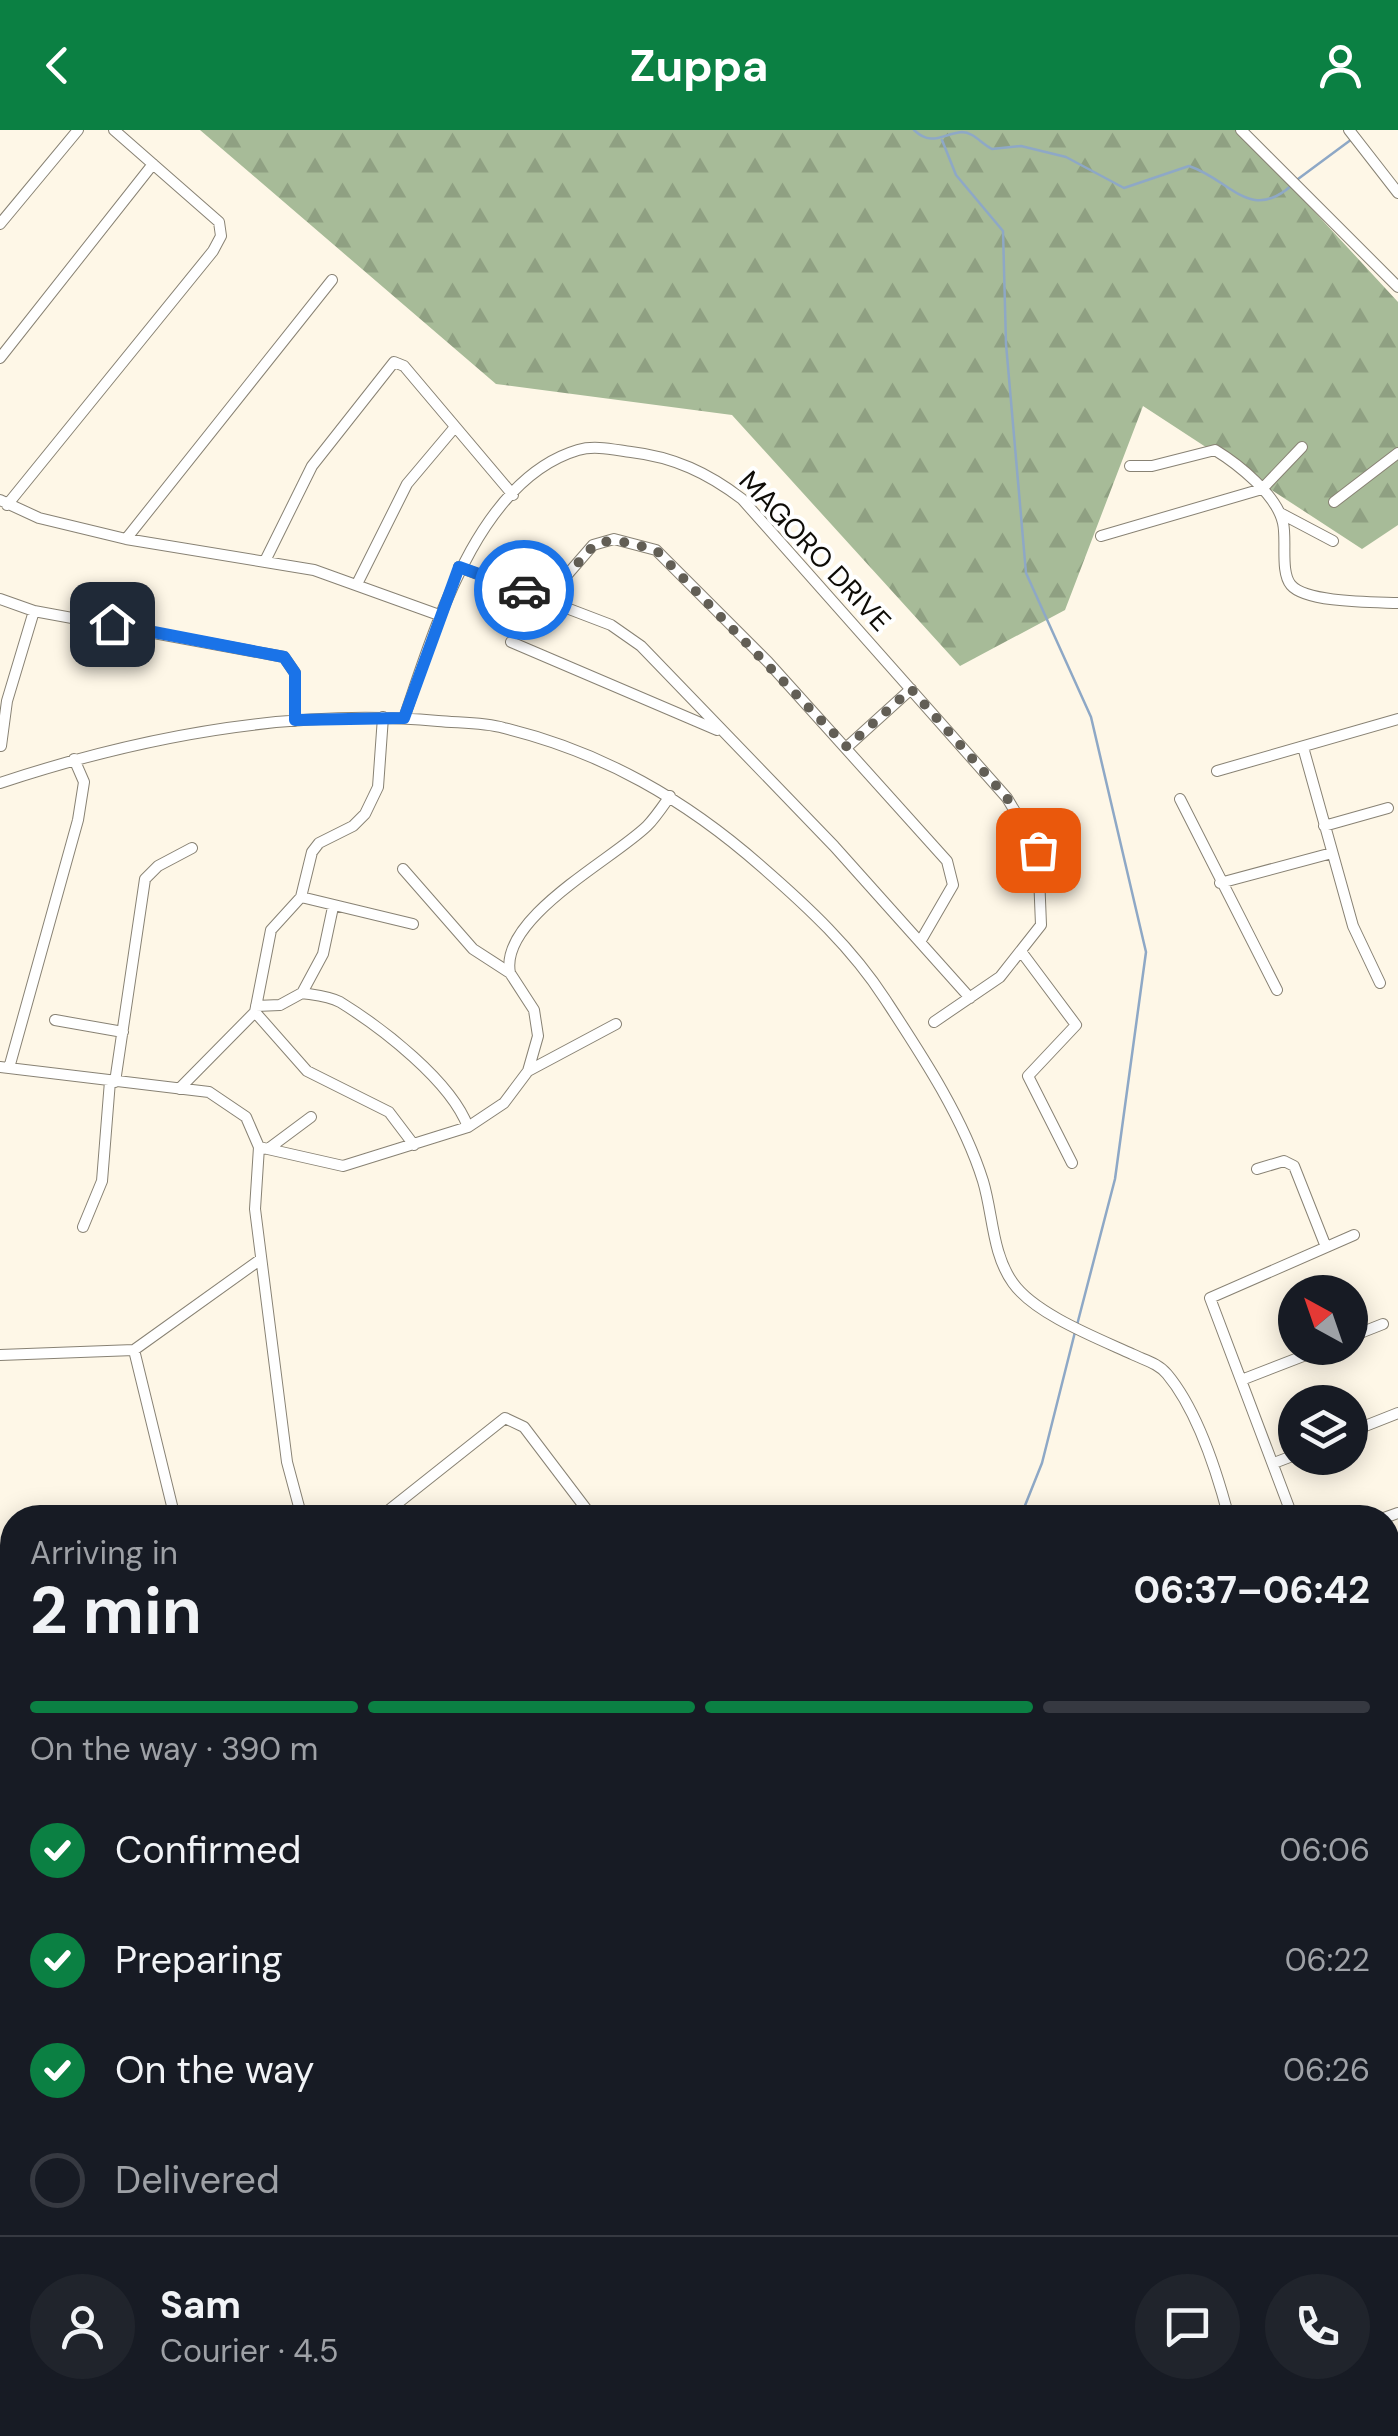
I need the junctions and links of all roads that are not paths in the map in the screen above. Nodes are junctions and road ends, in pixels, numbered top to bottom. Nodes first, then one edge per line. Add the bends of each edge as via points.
1 (78, 130) edge
2 (114, 130) edge
3 (1241, 130) edge
4 (1349, 130) edge
5 (153, 164) junction
6 (1398, 193) edge
7 (0, 224) edge
8 (332, 280) dead end
9 (1398, 287) edge
10 (0, 358) edge
11 (455, 427) junction
12 (1302, 447) dead end
13 (1398, 453) edge
14 (1130, 466) dead end
15 (1262, 488) junction
16 (513, 496) junction
17 (1334, 502) dead end
18 (4, 503) edge
19 (1280, 513) junction
20 (1101, 536) dead end
21 (126, 539) junction
22 (1332, 541) dead end
23 (266, 561) junction
24 (459, 567) junction
25 (358, 582) junction
26 (547, 598) junction
27 (0, 599) edge
28 (1398, 604) edge
29 (34, 612) junction
30 (439, 615) junction
31 (511, 642) dead end
32 (911, 689) junction
33 (4, 702) edge
34 (383, 717) junction
35 (404, 718) junction
36 (1398, 719) edge
37 (295, 720) junction
38 (718, 730) junction
39 (0, 746) edge
40 (847, 747) junction
41 (1303, 747) junction
42 (74, 758) junction
43 (1217, 772) dead end
44 (0, 783) edge
45 (670, 796) junction
46 (1180, 799) dead end
47 (1388, 808) dead end
48 (1324, 826) junction
49 (192, 848) dead end
50 (1332, 854) junction
51 (403, 869) dead end
52 (1220, 883) junction
53 (301, 898) junction
54 (333, 907) junction
55 (412, 924) dead end
56 (920, 942) junction
57 (1023, 954) junction
58 (510, 973) junction
59 (1380, 983) dead end
60 (1277, 990) dead end
61 (302, 993) junction
62 (970, 998) junction
63 (256, 1009) junction
64 (55, 1020) dead end
65 (934, 1022) dead end
66 (616, 1024) dead end
67 (122, 1032) junction
68 (538, 1036) junction
69 (554, 1057) junction
70 (4, 1067) edge
71 (528, 1071) junction
72 (112, 1082) junction
73 (180, 1089) junction
74 (311, 1117) dead end
75 (468, 1128) junction
76 (414, 1145) junction
77 (264, 1148) junction
78 (1072, 1163) dead end
79 (1257, 1169) dead end
80 (83, 1227) dead end
81 (1354, 1235) dead end
82 (1326, 1246) junction
83 (261, 1258) junction
84 (1383, 1324) dead end
85 (1368, 1330) edge
86 (134, 1350) junction
87 (0, 1355) edge
88 (1280, 1365) edge
89 (1244, 1379) junction
90 (1398, 1413) edge
91 (1368, 1425) edge
92 (1278, 1462) edge
93 (1274, 1464) junction
94 (172, 1505) edge
95 (298, 1505) edge
96 (395, 1505) edge
97 (583, 1505) edge
98 (1224, 1505) edge
99 (1289, 1505) edge

1 - 7 street
2 - 5 street
3 - 9 street
4 - 6 street
5 - 10 street
5 - 18 street via 219,222 219,242
8 - 21 street
11 - 16 street
11 - 23 street via 404,366 388,365 312,466
11 - 25 street via 407,484
12 - 15 street
13 - 17 street
14 - 15 street via 1215,450
15 - 19 street
15 - 20 street
16 - 24 street, MAGORO DRIVE
16 - 32 street, MAGORO DRIVE via 544,468 591,448 662,456 714,478 742,500
18 - 21 street
19 - 22 street
19 - 28 street via 1288,579 1296,589 1332,600
21 - 23 street
23 - 25 street
24 - 26 street
24 - 30 street, MAGORO DRIVE
25 - 30 street
26 - 38 street via 641,646
26 - 40 street via 594,545 614,539 656,550
27 - 29 street
29 - 33 street
29 - 37 street via 284,657 295,673
30 - 35 street, MAGORO DRIVE
31 - 38 street
32 - 40 street
32 - 57 street, MAGORO DRIVE via 1007,798 1038,850 1042,925
33 - 39 street
34 - 35 street
34 - 37 street
34 - 53 street via 378,787 353,826 312,852
35 - 45 street via 500,726 588,754
36 - 41 street
37 - 42 street
38 - 56 street
40 - 56 street via 952,873 953,886
41 - 43 street
41 - 48 street
42 - 44 street
42 - 70 street via 84,782 78,820
45 - 58 street via 647,826 547,905 510,951
45 - 98 street via 743,850 845,946 950,1110 983,1179 1012,1282 1031,1304 1167,1373 1198,1430
46 - 52 street
47 - 48 street
48 - 50 street
49 - 67 street via 145,878
50 - 52 street
50 - 59 street via 1353,926
51 - 58 street via 472,950
52 - 60 street
53 - 54 street
53 - 63 street via 271,930
54 - 55 street
54 - 61 street via 323,954
56 - 62 street
57 - 62 street, MAGORO DRIVE
57 - 78 street via 1076,1025 1028,1076
58 - 68 street via 534,1010
61 - 63 street
61 - 75 street via 336,1000 387,1033 462,1110
62 - 65 street, MAGORO DRIVE
63 - 73 street
63 - 76 street via 307,1072 389,1112
64 - 67 street
66 - 69 street
67 - 72 street
68 - 69 street
68 - 71 street
69 - 71 street
70 - 72 street
71 - 75 street via 504,1102
72 - 73 street
72 - 80 street via 102,1181
73 - 77 street via 210,1092 236,1106
74 - 77 street
75 - 76 street
76 - 77 street via 343,1166
77 - 83 street via 255,1200
79 - 82 street via 1284,1161 1294,1166
81 - 82 street
82 - 89 street via 1210,1298
83 - 86 street
83 - 95 street via 286,1462
84 - 85 street
86 - 87 street
86 - 94 street
88 - 89 street
89 - 93 street
90 - 91 street
92 - 93 street
93 - 99 street
96 - 97 street via 505,1418 524,1427

